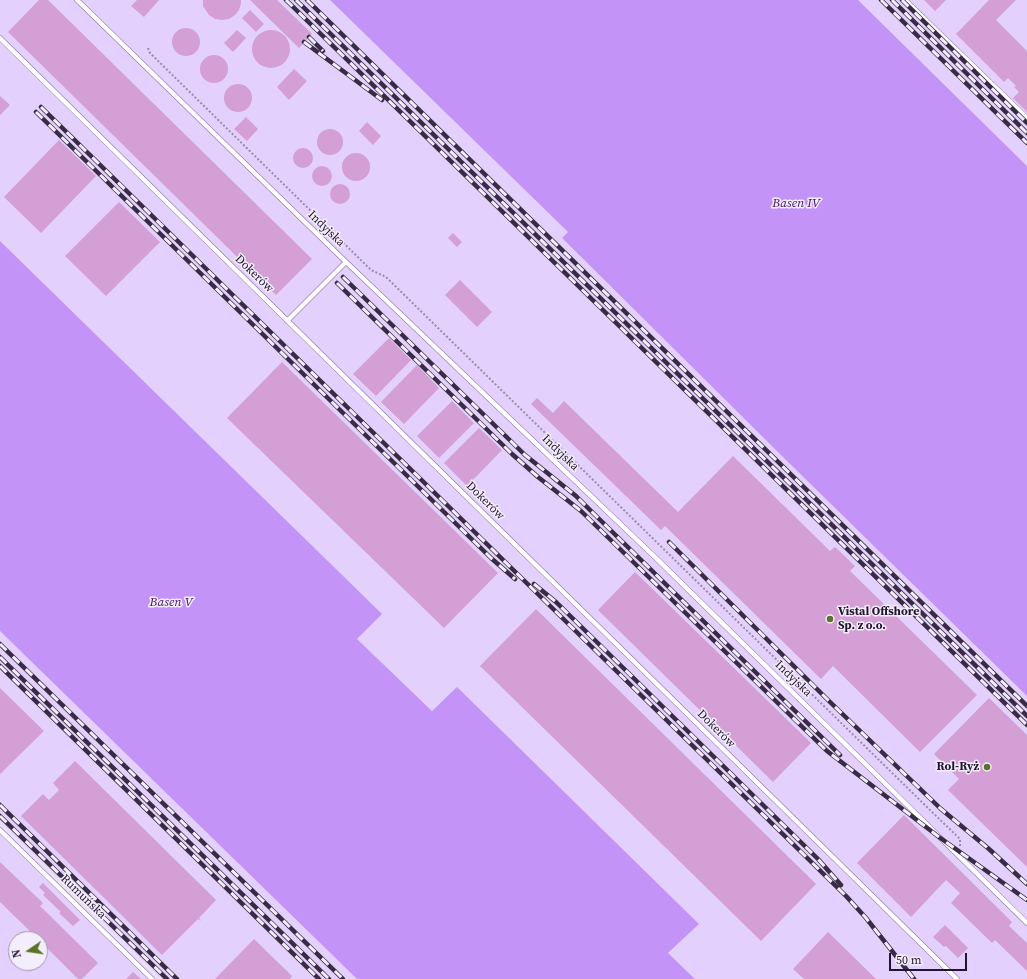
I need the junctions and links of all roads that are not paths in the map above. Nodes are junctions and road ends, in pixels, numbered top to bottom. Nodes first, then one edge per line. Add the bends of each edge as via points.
1 (77, 0) edge
2 (905, 0) edge
3 (0, 38) edge
4 (1027, 118) edge
5 (346, 262) junction
6 (287, 320) junction
7 (0, 830) edge
8 (1027, 923) edge
9 (152, 979) edge
10 (956, 979) edge

1 - 5 lane, Indyjska
2 - 4 lane
3 - 6 lane, Dokerów
5 - 6 lane
5 - 8 lane, Indyjska via 658,560
6 - 10 lane, Dokerów
7 - 9 lane, Rumuńska

